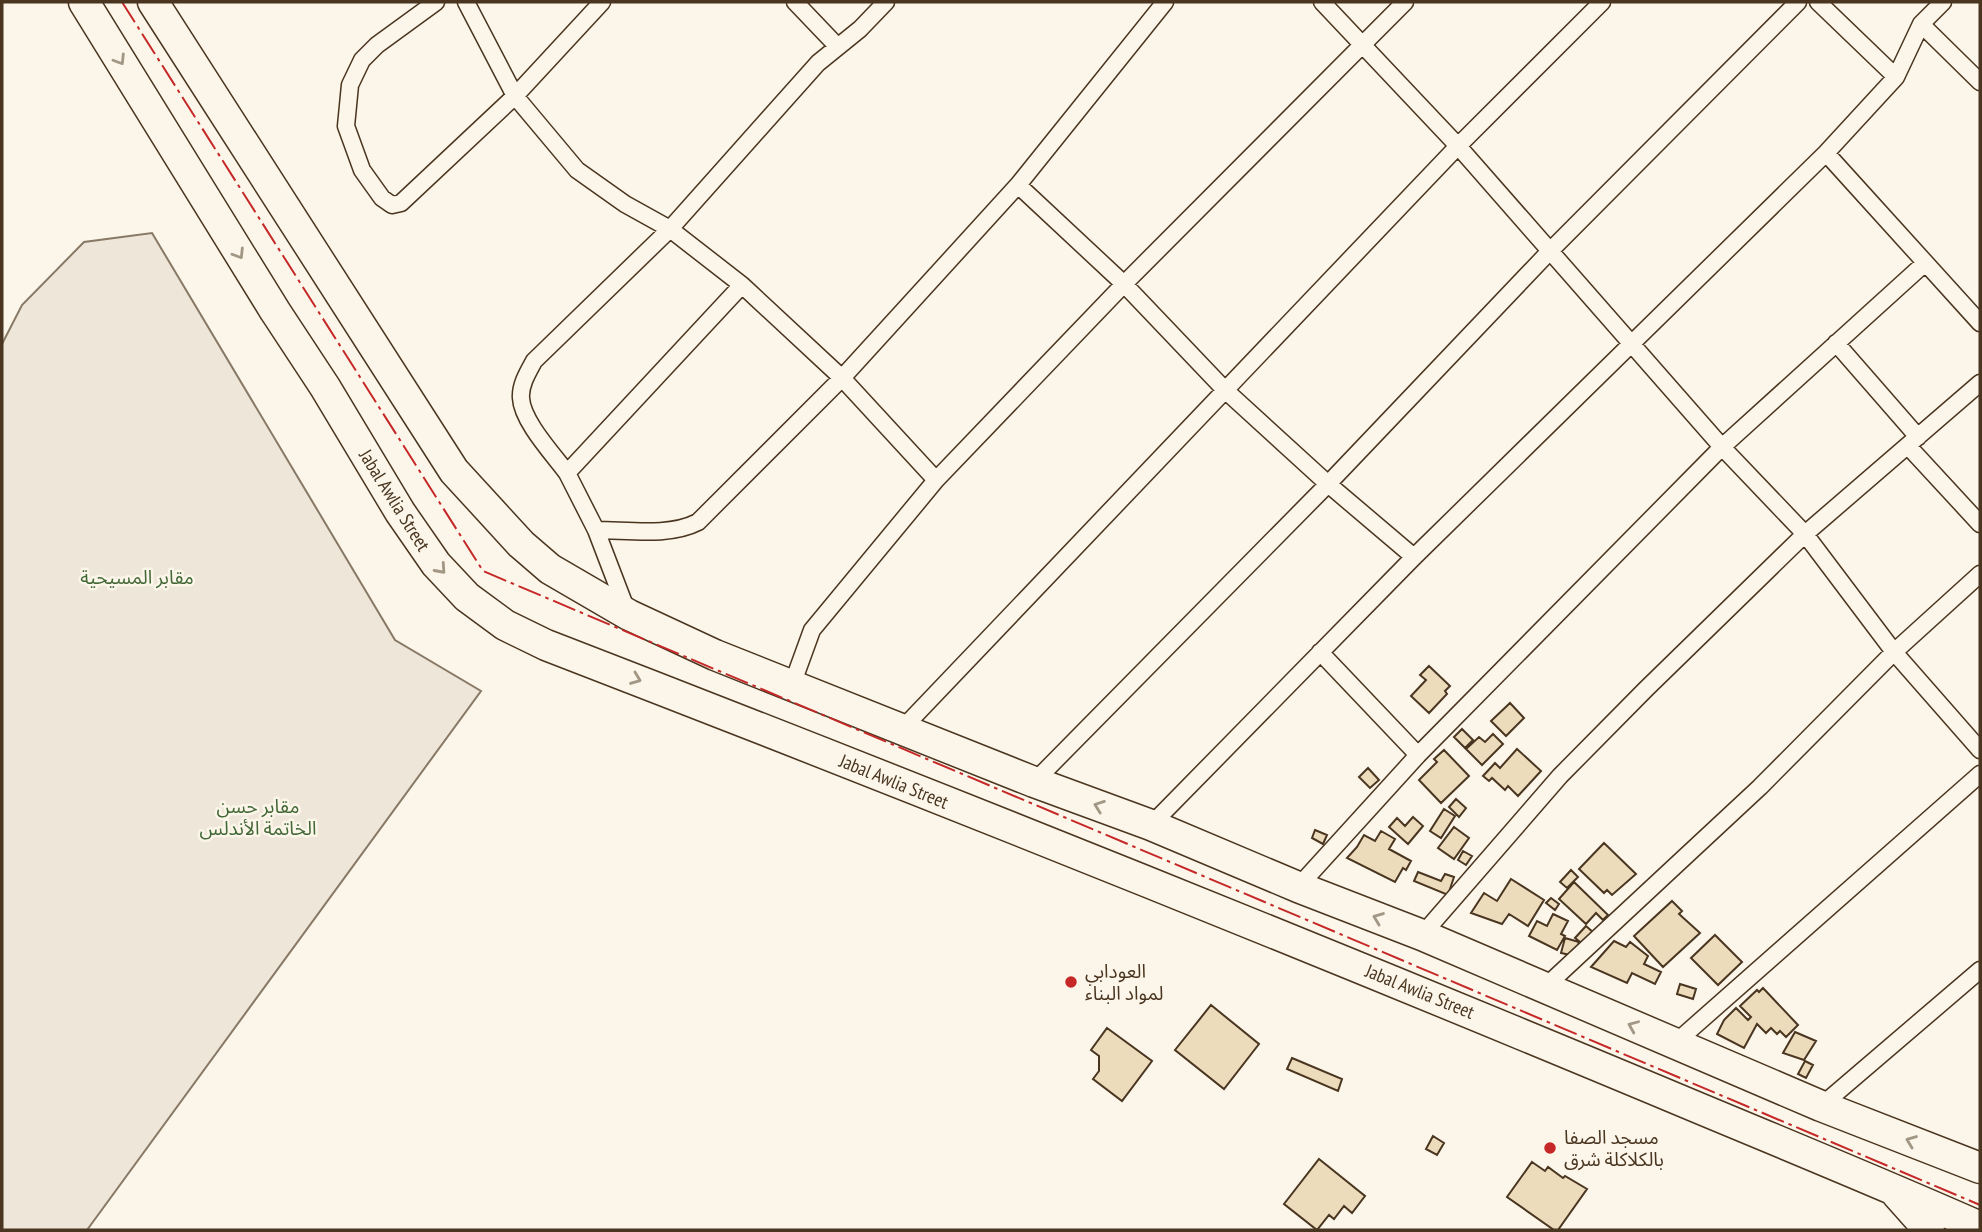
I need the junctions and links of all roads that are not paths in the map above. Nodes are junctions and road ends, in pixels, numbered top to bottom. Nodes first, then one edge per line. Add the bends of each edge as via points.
1 (84, 2) edge
2 (153, 2) edge
3 (436, 2) edge
4 (466, 2) edge
5 (602, 2) edge
6 (794, 2) edge
7 (886, 2) edge
8 (1166, 2) edge
9 (1322, 2) edge
10 (1405, 2) edge
11 (1602, 2) edge
12 (1798, 2) edge
13 (1818, 2) edge
14 (1942, 2) edge
15 (1921, 24) junction
16 (1362, 46) junction
17 (838, 47) junction
18 (1896, 77) junction
19 (1980, 82) edge
20 (515, 96) junction
21 (1458, 146) junction
22 (1826, 153) junction
23 (1018, 185) junction
24 (670, 229) junction
25 (1549, 251) junction
26 (1925, 263) junction
27 (1125, 284) junction
28 (743, 285) junction
29 (1980, 323) edge
30 (1836, 343) junction
31 (1632, 346) junction
32 (842, 377) junction
33 (1980, 383) edge
34 (1225, 390) junction
35 (1913, 441) junction
36 (1722, 447) junction
37 (567, 473) junction
38 (936, 480) junction
39 (1328, 484) junction
40 (1980, 524) edge
41 (596, 530) junction
42 (1805, 534) junction
43 (1415, 557) junction
44 (1980, 574) edge
45 (629, 615) junction
46 (1320, 652) junction
47 (1894, 652) junction
48 (792, 685) junction
49 (904, 728) junction
50 (1980, 750) edge
51 (1418, 755) junction
52 (1980, 774) edge
53 (1034, 782) junction
54 (1151, 825) junction
55 (1298, 887) junction
56 (1422, 935) junction
57 (1980, 970) edge
58 (1544, 988) junction
59 (1675, 1044) junction
60 (1821, 1106) junction
61 (1978, 1165) edge
62 (1893, 1188) junction
63 (1980, 1227) edge
64 (1929, 1230) edge

1 -> 62 highway, Jabal Awlia Street via 400,512 436,564 467,597 505,625 1289,938
2 - 45 highway via 454,471 550,569
3 - 20 street via 377,45 350,85 346,126 362,170 382,198 392,205 401,203
4 - 20 street
5 - 20 street
6 - 17 street
7 - 17 street
8 - 23 street
9 - 16 street
10 - 16 street
11 - 21 street
12 - 25 street
13 - 18 street
14 - 15 street
15 - 18 street
15 - 19 street
16 - 21 street
16 - 27 street
17 - 24 street
18 - 22 street
20 - 24 street via 577,170
21 - 25 street
21 - 34 street
22 - 26 street
22 - 31 street
23 - 27 street
23 - 32 street
24 - 28 street
24 - 37 street via 534,361 526,376 521,397 524,414
25 - 31 street
25 - 39 street
26 - 29 street
26 - 30 street
27 - 34 street
27 - 38 street
28 - 32 street
28 - 37 street
30 - 35 street
30 - 36 street
31 - 36 street
31 - 43 street
32 - 38 street
32 - 41 street via 698,522 684,529
33 - 35 street
34 - 39 street
34 - 49 street
35 - 40 street
35 - 42 street
36 - 42 street
36 - 51 street
37 - 41 street
38 - 48 street via 812,630
39 - 43 street
39 - 53 street
41 - 45 street
42 - 47 street
42 - 56 street via 1560,776
43 - 46 street
44 - 47 street
45 - 48 highway
46 - 51 street
46 - 54 street
47 - 50 street
47 - 58 street via 1760,787
48 - 49 highway
49 - 53 highway
51 - 55 street
52 - 59 street
54 -> 53 highway
54 - 55 highway
56 -> 55 highway
56 - 58 highway
57 - 60 street
59 -> 58 highway
59 - 60 highway
61 -> 60 highway
62 - 63 highway, Jabal Awlia Street
62 - 64 highway

